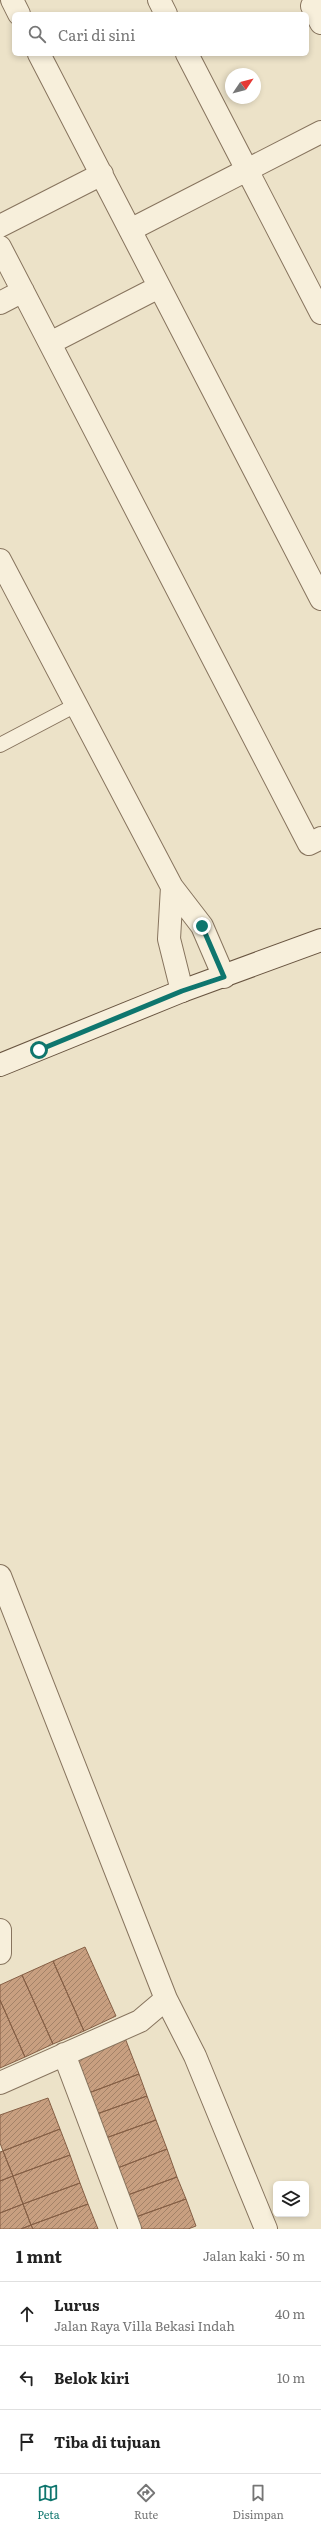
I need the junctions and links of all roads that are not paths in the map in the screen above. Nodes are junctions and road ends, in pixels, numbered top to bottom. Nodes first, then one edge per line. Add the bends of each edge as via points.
1 (12, 0) edge
2 (159, 0) edge
3 (18, 12) edge
4 (165, 12) edge
5 (41, 56) edge
6 (188, 56) edge
7 (321, 132) edge
8 (247, 170) junction
9 (102, 174) junction
10 (0, 226) edge
11 (130, 230) junction
12 (0, 247) edge
13 (6, 274) edge
14 (159, 286) junction
15 (23, 291) junction
16 (0, 303) edge
17 (321, 313) edge
18 (50, 343) junction
19 (0, 560) edge
20 (321, 599) edge
21 (76, 705) junction
22 (0, 745) edge
23 (321, 838) edge
24 (172, 887) junction
25 (321, 940) edge
26 (224, 977) junction
27 (182, 991) junction
28 (0, 1065) edge
29 (0, 1576) edge
30 (0, 1930) edge
31 (0, 1953) edge
32 (166, 1999) junction
33 (64, 2054) junction
34 (0, 2083) edge
35 (130, 2229) edge
36 (266, 2229) edge

1 - 3 street
2 - 4 street
5 - 9 street
6 - 8 street
7 - 8 street
8 - 11 street
8 - 17 street
9 - 10 street
9 - 11 street
11 - 14 street
12 - 13 street
13 - 15 street
14 - 18 street
14 - 20 street
15 - 16 street
15 - 18 street
18 - 23 street via 309,844
19 - 21 street
21 - 22 lane
21 - 24 street
24 - 26 street via 202,926
24 - 27 street via 169,939
25 - 26 street
26 - 27 street
27 - 28 street
29 - 32 street
30 - 31 street
32 - 33 street via 140,2021
32 - 36 street via 195,2056
33 - 34 street
33 - 35 street

